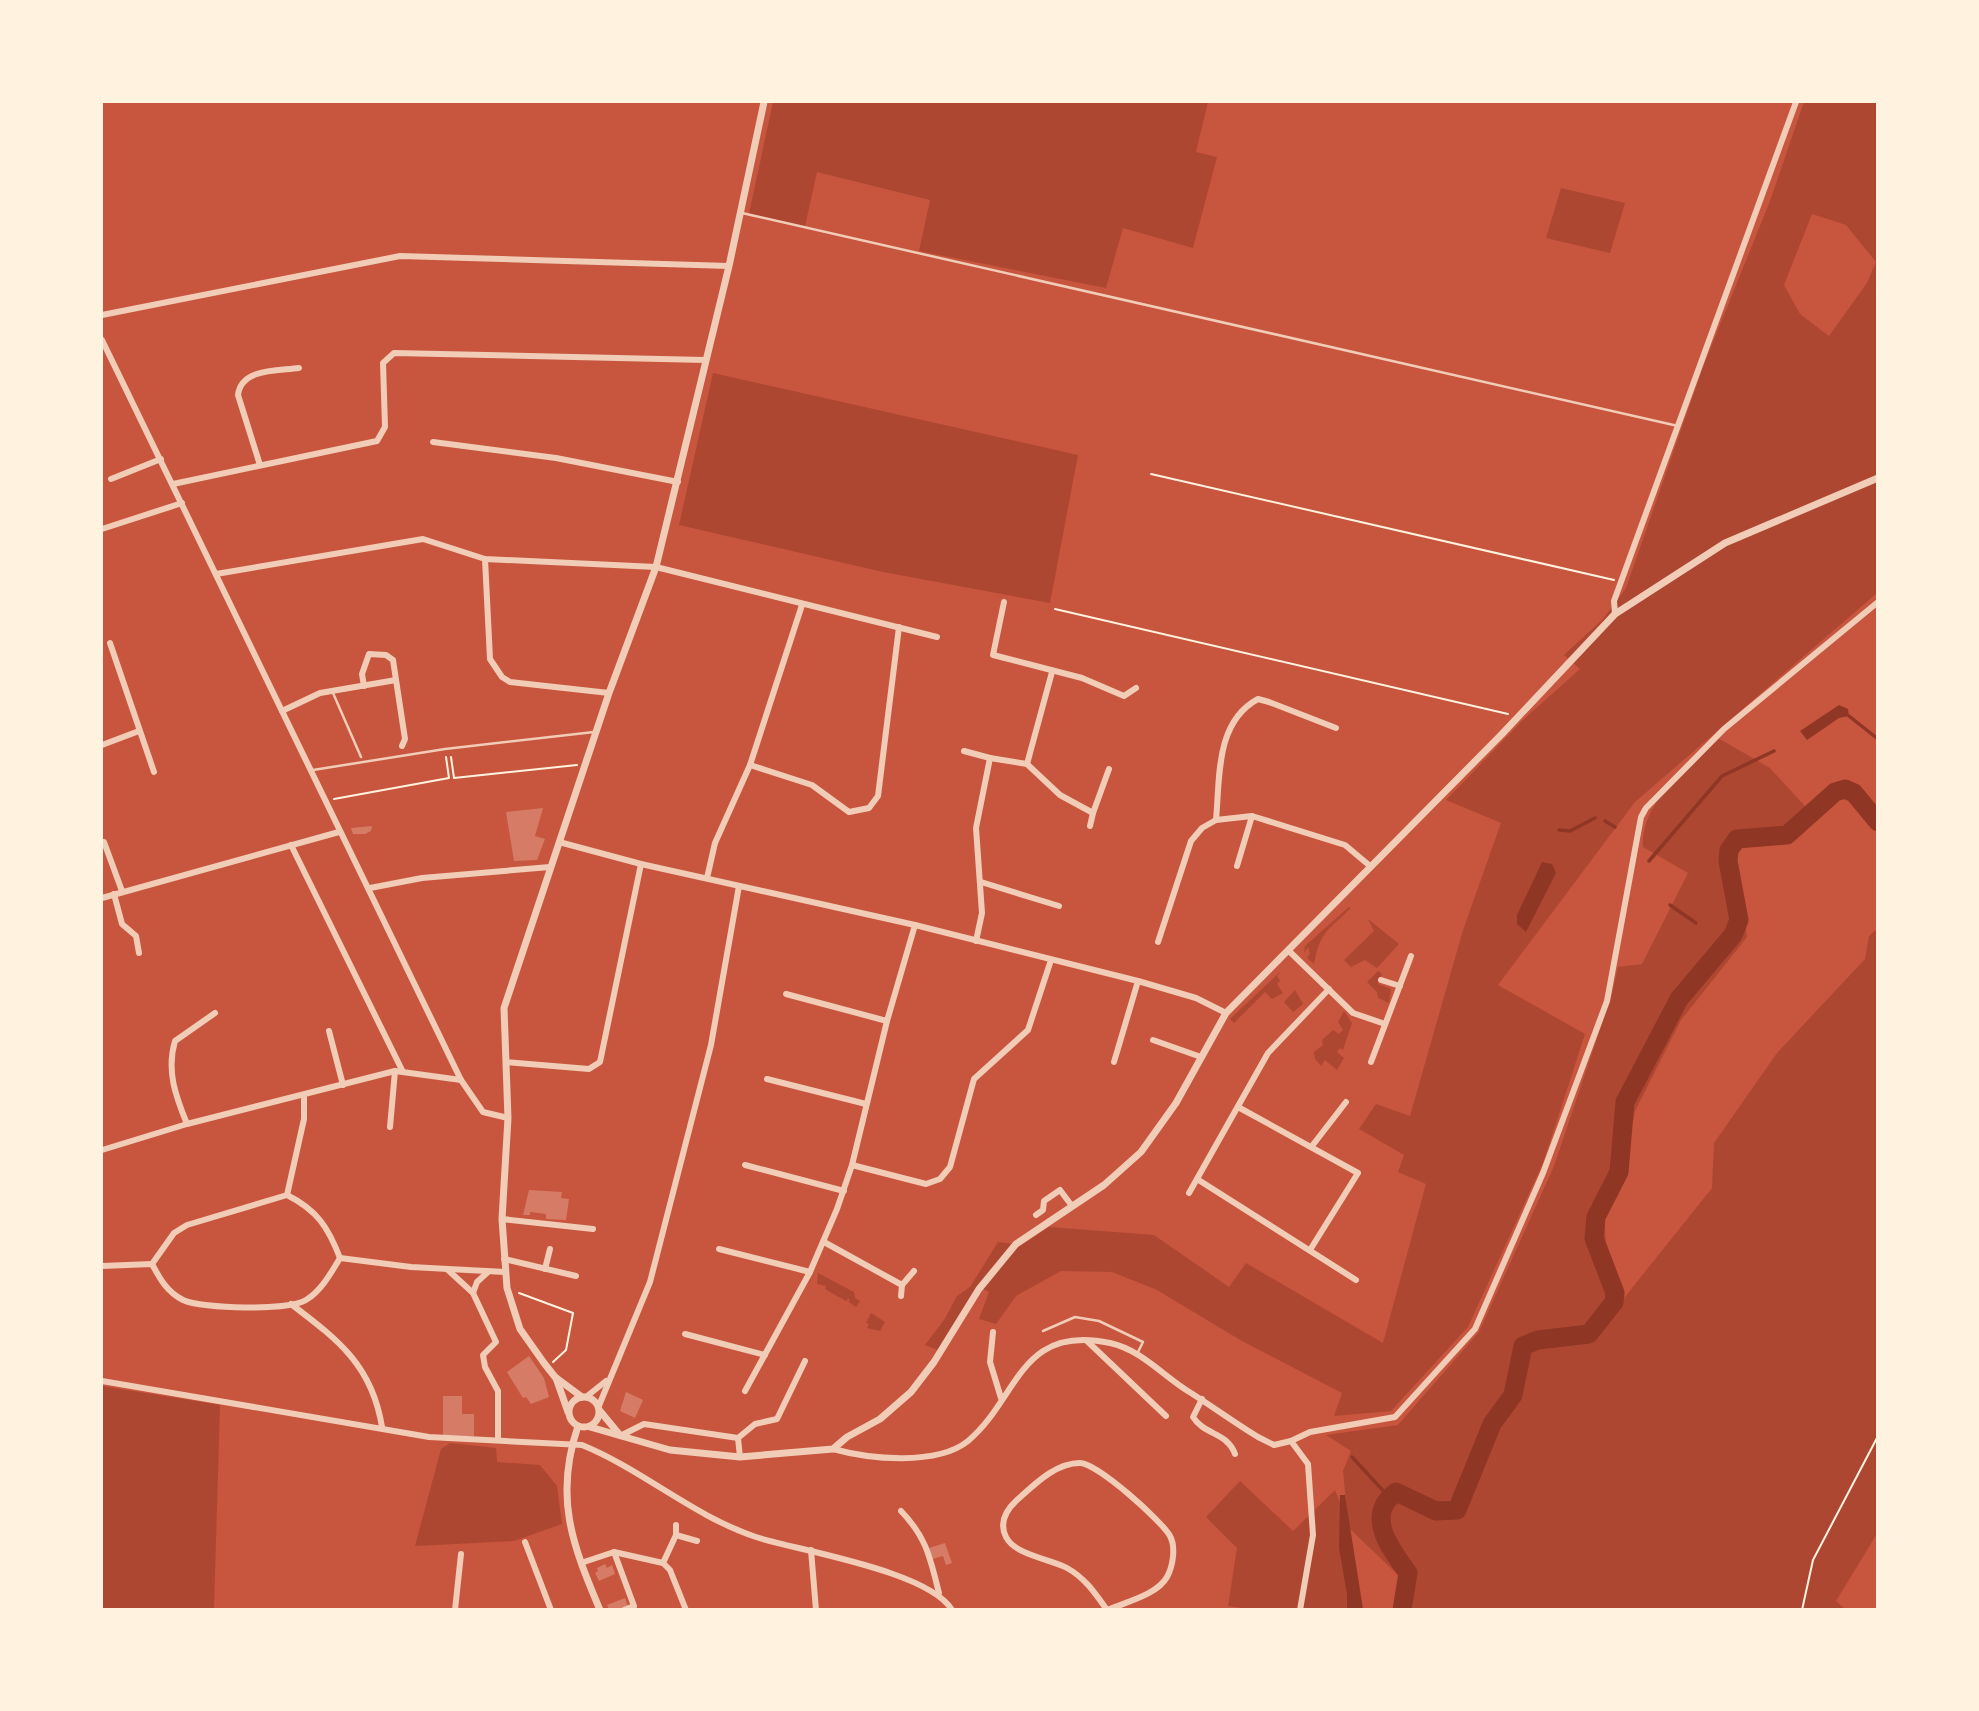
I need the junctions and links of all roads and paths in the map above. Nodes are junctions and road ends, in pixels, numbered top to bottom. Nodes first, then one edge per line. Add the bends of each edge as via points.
1 (764, 102) edge
2 (1796, 102) edge
3 (739, 212) junction
4 (729, 266) junction
5 (102, 315) edge
6 (102, 340) edge
7 (705, 360) junction
8 (299, 368) dead end
9 (1680, 426) junction
10 (433, 442) dead end
11 (161, 459) junction
12 (260, 465) junction
13 (1151, 474) dead end
14 (1878, 478) edge
15 (111, 479) dead end
16 (678, 481) junction
17 (173, 484) junction
18 (182, 503) junction
19 (102, 530) edge
20 (485, 558) junction
21 (656, 567) junction
22 (216, 574) junction
23 (1623, 582) junction
24 (1004, 602) dead end
25 (1878, 603) edge
26 (802, 605) junction
27 (1055, 609) dead end
28 (1615, 614) junction
29 (899, 627) junction
30 (937, 637) dead end
31 (110, 643) dead end
32 (1052, 672) junction
33 (396, 680) junction
34 (364, 686) junction
35 (1136, 688) dead end
36 (331, 690) junction
37 (610, 693) junction
38 (282, 711) junction
39 (1517, 716) junction
40 (1336, 728) dead end
41 (139, 731) junction
42 (597, 732) junction
43 (102, 745) edge
44 (402, 746) dead end
45 (448, 749) junction
46 (964, 751) dead end
47 (361, 757) dead end
48 (990, 758) junction
49 (1027, 764) junction
50 (585, 765) junction
51 (750, 765) junction
52 (1109, 768) dead end
53 (310, 771) junction
54 (154, 772) dead end
55 (325, 802) junction
56 (1093, 813) junction
57 (1252, 816) junction
58 (1216, 820) junction
59 (1090, 825) dead end
60 (339, 832) junction
61 (102, 842) edge
62 (559, 842) junction
63 (291, 845) junction
64 (641, 864) junction
65 (1237, 866) dead end
66 (1370, 866) junction
67 (550, 867) junction
68 (707, 878) junction
69 (981, 882) junction
70 (739, 886) junction
71 (370, 888) junction
72 (122, 891) junction
73 (114, 894) junction
74 (102, 898) edge
75 (1059, 906) dead end
76 (915, 925) junction
77 (976, 941) junction
78 (1158, 942) dead end
79 (1289, 951) junction
80 (139, 953) dead end
81 (1411, 956) dead end
82 (1051, 960) junction
83 (1381, 979) dead end
84 (1138, 981) junction
85 (1400, 986) junction
86 (1329, 989) junction
87 (786, 995) dead end
88 (215, 1013) dead end
89 (1226, 1013) junction
90 (887, 1021) junction
91 (1385, 1024) junction
92 (329, 1031) dead end
93 (1153, 1040) dead end
94 (1201, 1057) junction
95 (506, 1062) junction
96 (1114, 1062) dead end
97 (1371, 1062) dead end
98 (398, 1071) junction
99 (767, 1079) dead end
100 (461, 1080) junction
101 (343, 1085) junction
102 (304, 1097) junction
103 (1346, 1102) dead end
104 (866, 1104) junction
105 (1238, 1107) junction
106 (508, 1118) junction
107 (187, 1124) junction
108 (390, 1127) dead end
109 (1312, 1146) junction
110 (102, 1150) edge
111 (745, 1165) dead end
112 (852, 1165) junction
113 (1197, 1180) junction
114 (844, 1191) junction
115 (1189, 1193) dead end
116 (287, 1195) junction
117 (1072, 1206) junction
118 (1036, 1214) dead end
119 (502, 1219) junction
120 (593, 1229) dead end
121 (824, 1242) junction
122 (550, 1249) dead end
123 (719, 1249) dead end
124 (1311, 1250) junction
125 (340, 1258) junction
126 (504, 1259) junction
127 (152, 1264) junction
128 (102, 1266) edge
129 (447, 1269) junction
130 (545, 1269) junction
131 (488, 1271) junction
132 (914, 1271) dead end
133 (505, 1272) junction
134 (810, 1272) junction
135 (576, 1276) dead end
136 (1356, 1280) dead end
137 (902, 1285) junction
138 (507, 1289) junction
139 (473, 1293) junction
140 (901, 1296) dead end
141 (291, 1304) junction
142 (1043, 1331) dead end
143 (993, 1332) dead end
144 (685, 1334) dead end
145 (1087, 1341) junction
146 (1137, 1354) junction
147 (765, 1355) junction
148 (805, 1361) dead end
149 (547, 1367) junction
150 (555, 1377) junction
151 (608, 1380) junction
152 (102, 1381) edge
153 (745, 1391) dead end
154 (584, 1397) junction
155 (1001, 1398) junction
156 (1202, 1399) junction
157 (599, 1409) junction
158 (568, 1412) junction
159 (1166, 1416) dead end
160 (578, 1426) junction
161 (382, 1427) junction
162 (590, 1427) junction
163 (620, 1436) junction
164 (1878, 1436) edge
165 (738, 1438) junction
166 (498, 1440) junction
167 (1291, 1441) junction
168 (572, 1444) junction
169 (833, 1449) junction
170 (1235, 1454) dead end
171 (740, 1457) junction
172 (901, 1511) dead end
173 (676, 1525) dead end
174 (676, 1535) junction
175 (697, 1541) dead end
176 (525, 1542) dead end
177 (811, 1550) junction
178 (614, 1552) junction
179 (461, 1554) dead end
180 (581, 1563) junction
181 (663, 1563) junction
182 (942, 1596) junction
183 (455, 1609) edge
184 (551, 1609) edge
185 (600, 1609) edge
186 (624, 1609) edge
187 (686, 1609) edge
188 (816, 1609) edge
189 (952, 1609) edge
190 (1107, 1609) edge
191 (1300, 1609) edge
192 (1802, 1609) edge

1 - 3 street
2 - 9 street
3 - 4 street
3 - 9 lane
4 - 5 street via 400,257
4 - 7 street
6 - 11 street
7 - 12 street via 394,353 383,363 385,427 377,440
7 - 16 street
8 - 12 street via 250,376 239,388
9 - 23 street
10 - 16 street via 556,458
11 - 15 street
11 - 17 street
12 - 17 street
13 - 23 path
14 - 28 street via 1725,542
16 - 21 street
17 - 18 street
18 - 19 street
18 - 22 street
20 - 21 street
20 - 22 street via 423,539
20 - 37 street via 490,659 502,677 510,682
21 - 26 street
21 - 37 street
22 - 38 street
23 - 28 street
24 - 32 street via 993,655
25 - 167 street via 1724,729 1641,817 1607,1001 1544,1173 1475,1329 1395,1417 1310,1432
26 - 29 street
26 - 51 street
27 - 39 path
28 - 39 street
29 - 30 street
29 - 51 street via 878,796 869,808 849,812 812,785
31 - 41 street
32 - 35 street via 1083,678 1124,696
32 - 49 street
33 - 34 street
33 - 34 street via 393,660 386,654 369,654 364,662
33 - 44 street via 405,739
34 - 36 street
36 - 38 street
36 - 47 lane
37 - 42 street
38 - 53 street
39 - 66 street
40 - 58 street via 1258,699 1245,706 1223,746
41 - 43 street
41 - 54 street
42 - 45 lane
42 - 50 street
45 - 50 path via 454,778
45 - 53 lane
45 - 55 path via 449,778
46 - 48 street
48 - 49 street
48 - 69 street via 976,828
49 - 56 street via 1060,794
50 - 62 street
51 - 68 street via 715,843
52 - 56 street
53 - 55 street
55 - 60 street
56 - 59 street
57 - 58 street
57 - 65 street
57 - 66 street via 1345,845
58 - 78 street via 1191,841
60 - 63 street
60 - 71 street
61 - 72 street
62 - 64 street
62 - 67 street
63 - 72 street
63 - 98 street
64 - 68 street
64 - 95 street via 600,1062 589,1069
66 - 79 street
67 - 71 street via 422,878
67 - 95 street via 504,1008
68 - 70 street
69 - 75 street
69 - 77 street via 982,913
70 - 76 street
70 - 151 street via 711,1045 650,1282
71 - 100 street
72 - 73 street
73 - 74 street
73 - 80 street via 122,924 136,936
76 - 77 street
76 - 90 street
77 - 82 street
79 - 86 street
79 - 89 street
81 - 85 street
82 - 84 street
82 - 112 street via 1028,1030 974,1079 950,1167 940,1179 926,1184
83 - 85 street
84 - 89 street via 1196,998
84 - 96 street
85 - 91 street
86 - 91 street via 1353,1013
86 - 105 street via 1275,1043
87 - 90 street
88 - 107 street via 175,1041 173,1048 171,1085
89 - 94 street
90 - 104 street
91 - 97 street
92 - 101 street
93 - 94 street
94 - 117 street via 1176,1104 1141,1152
95 - 106 street
98 - 100 street
98 - 101 street
98 - 108 street
99 - 104 street
100 - 106 street via 483,1112
101 - 102 street
102 - 107 street
102 - 116 street via 304,1119
103 - 109 street
104 - 112 street
105 - 109 street
105 - 113 street
106 - 119 street
107 - 110 street
109 - 124 street via 1358,1173
111 - 114 street
112 - 114 street
113 - 115 street
113 - 124 street
114 - 121 street
116 - 125 street via 309,1206 323,1221
116 - 127 street via 187,1225 174,1233
117 - 118 street via 1060,1190
117 - 169 street via 1016,1244 979,1289 911,1392 880,1419
119 - 120 street
119 - 126 street
121 - 134 street
121 - 137 street
122 - 130 street
123 - 134 street
124 - 136 street
125 - 129 street
125 - 141 street via 320,1287 305,1300
126 - 130 street
126 - 133 street
127 - 128 street
127 - 141 street via 163,1283 186,1301 260,1307
129 - 131 street
129 - 139 street
130 - 135 street
131 - 133 street
131 - 139 street
132 - 137 street
133 - 138 street
134 - 147 street
137 - 140 street
138 - 149 street via 520,1329
138 - 149 path via 573,1313 566,1350
139 - 166 street via 496,1342 482,1355 498,1391
141 - 161 street via 345,1345 371,1385
142 - 146 lane via 1075,1317 1099,1321 1143,1342
143 - 155 street via 990,1362
144 - 147 street
145 - 146 street via 1110,1343
145 - 155 street via 1042,1350
145 - 159 street
146 - 156 street
147 - 153 street
148 - 165 street via 777,1419 755,1424
149 - 150 street
150 - 154 street
150 - 158 street
151 - 154 street
151 - 157 street
152 - 161 street
154 - 157 street
154 - 158 street via 573,1402
155 - 169 street via 967,1441 948,1452 892,1458
156 - 167 street via 1274,1445
156 - 170 street via 1194,1417 1198,1425 1224,1437
157 - 162 street
157 - 163 street
158 - 160 street
160 - 162 street
160 - 168 street
161 - 166 street via 429,1437
162 - 163 street
163 - 165 street via 644,1424
163 - 171 street via 670,1450
164 - 192 path via 1812,1560
165 - 171 street
166 - 168 street
167 - 191 street via 1308,1464 1313,1535
168 - 177 street via 618,1463 686,1504 756,1537
168 - 180 street via 565,1498
169 - 171 street
172 - 182 street via 928,1547
173 - 174 street
174 - 175 street
174 - 181 street
176 - 184 street
177 - 182 street
177 - 188 street
178 - 180 street
178 - 181 street
178 - 186 street via 634,1606
179 - 183 street
180 - 185 street
181 - 187 street
182 - 189 street
190 - 190 street via 1088,1583 1067,1568 1011,1545 1005,1536 1002,1523 1008,1509 1051,1472 1071,1465 1090,1465 1109,1476 1170,1535 1173,1552 1166,1580

